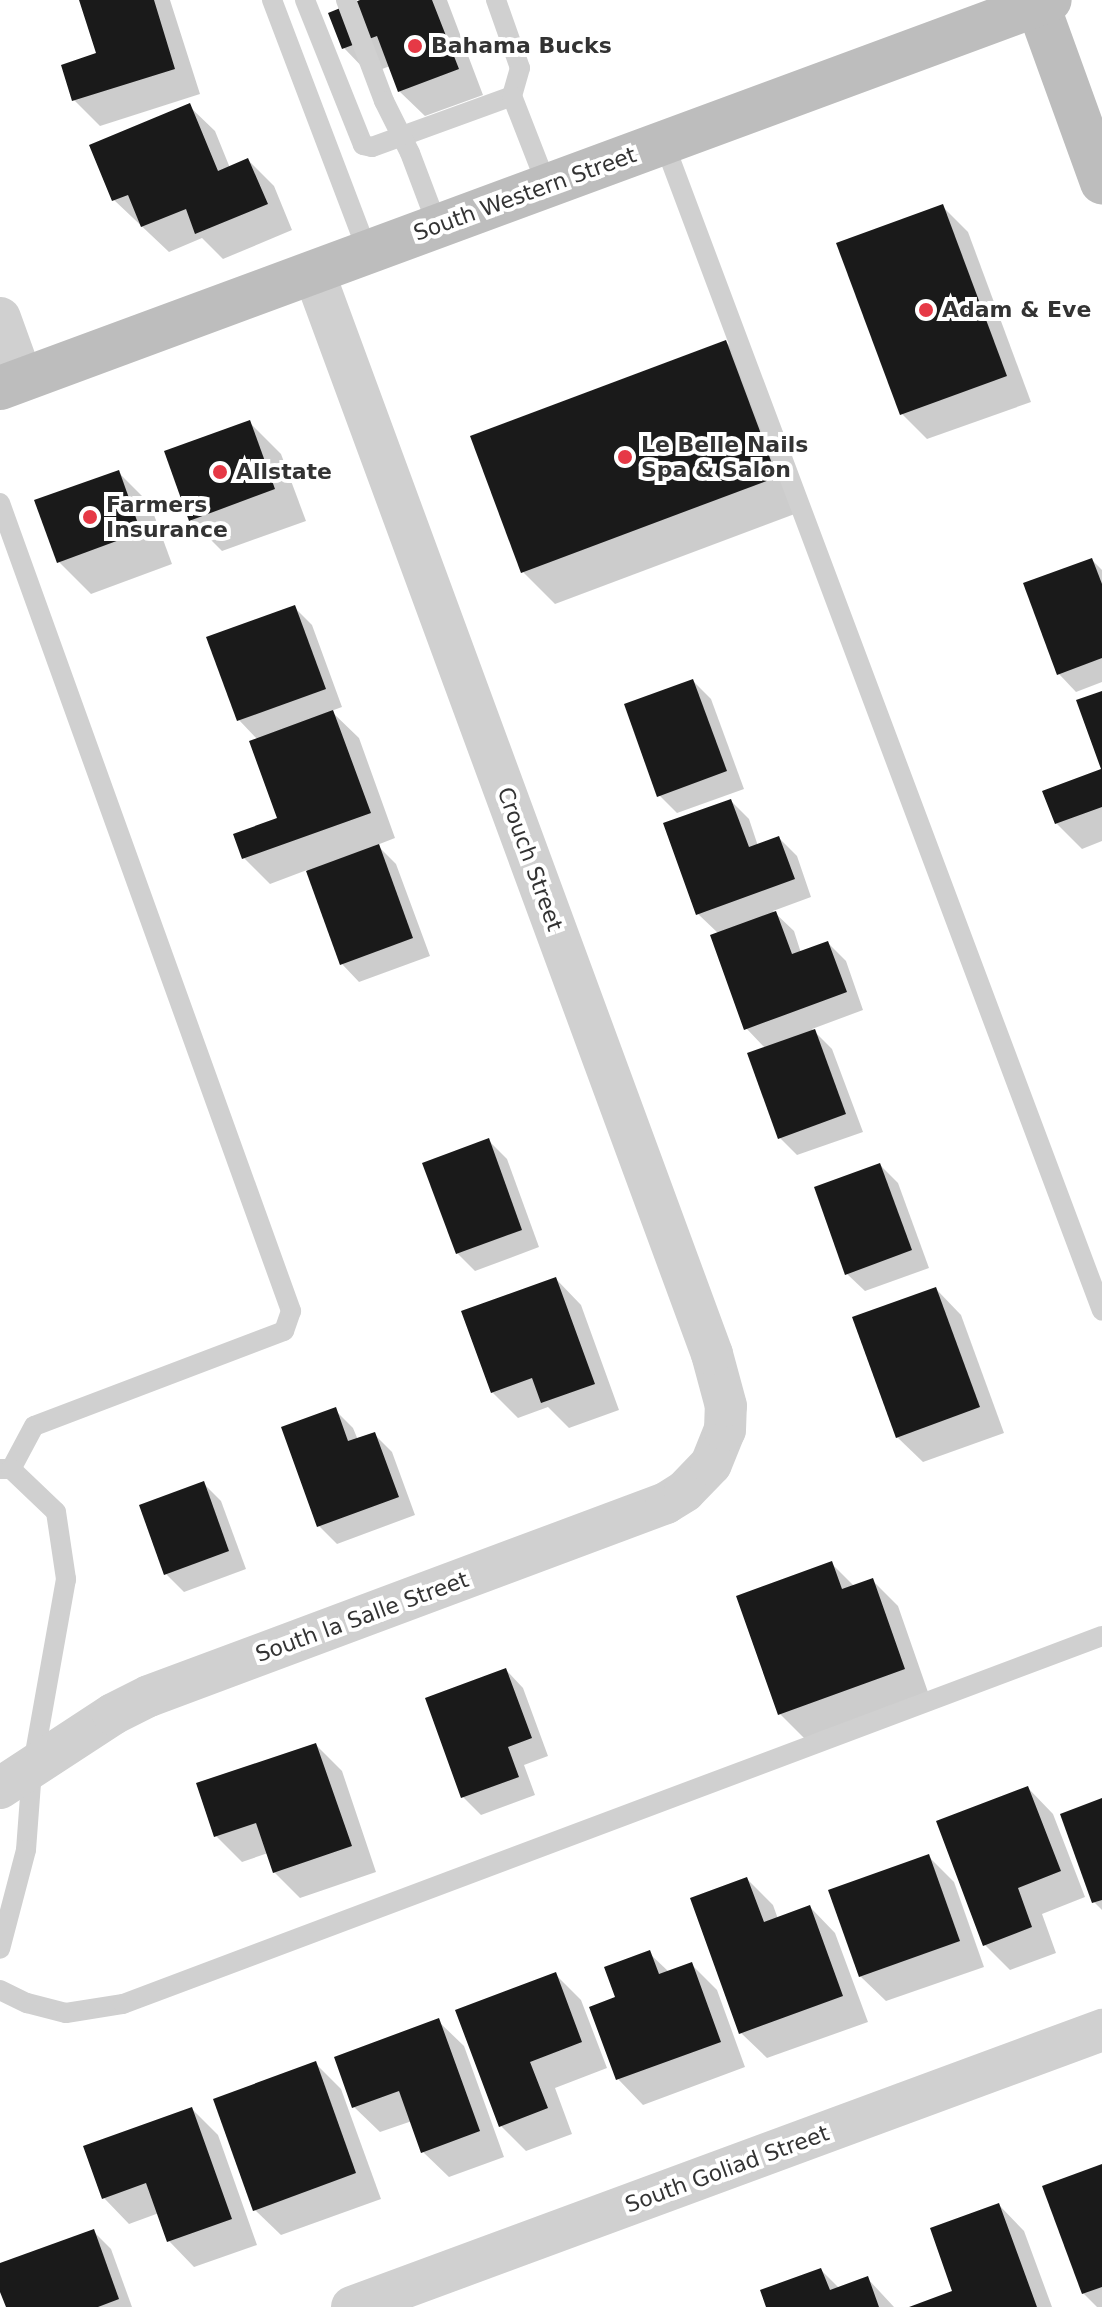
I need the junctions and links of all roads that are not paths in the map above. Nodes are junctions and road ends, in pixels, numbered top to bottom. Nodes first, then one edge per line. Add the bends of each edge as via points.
1 (272, 0) edge
2 (305, 0) edge
3 (346, 0) edge
4 (496, 0) edge
5 (1041, 2) edge
6 (512, 96) junction
7 (402, 136) junction
8 (664, 143) junction
9 (1102, 182) edge
10 (547, 186) junction
11 (438, 227) junction
12 (368, 253) junction
13 (314, 273) junction
14 (0, 318) edge
15 (11, 384) edge
16 (0, 503) edge
17 (1102, 1311) edge
18 (718, 1448) joint
19 (6, 1469) edge
20 (1102, 1636) edge
21 (16, 1779) edge
22 (0, 1949) edge
23 (0, 1990) edge
24 (1102, 2030) edge
25 (352, 2307) edge

1 - 12 lane
2 - 7 lane via 363,145
3 - 7 lane
4 - 6 lane via 520,68
5 - 8 main road, South Western Street
5 - 9 main road
6 - 7 lane
6 - 10 lane
7 - 11 lane
8 - 10 main road, South Western Street
8 - 17 lane
10 - 11 main road, South Western Street
11 - 12 main road, South Western Street
12 - 13 main road, South Western Street
13 - 15 main road, South Western Street
13 - 18 street, Crouch Street via 712,1354 726,1406
14 - 15 street
16 - 19 lane via 291,1311 284,1331 34,1426
18 - 21 street, South la Salle Street via 701,1475 666,1503 149,1696
19 - 21 lane via 56,1512 66,1579
20 - 23 lane via 123,2004 66,2013
21 - 22 lane via 26,1850
24 - 25 street, South Goliad Street

